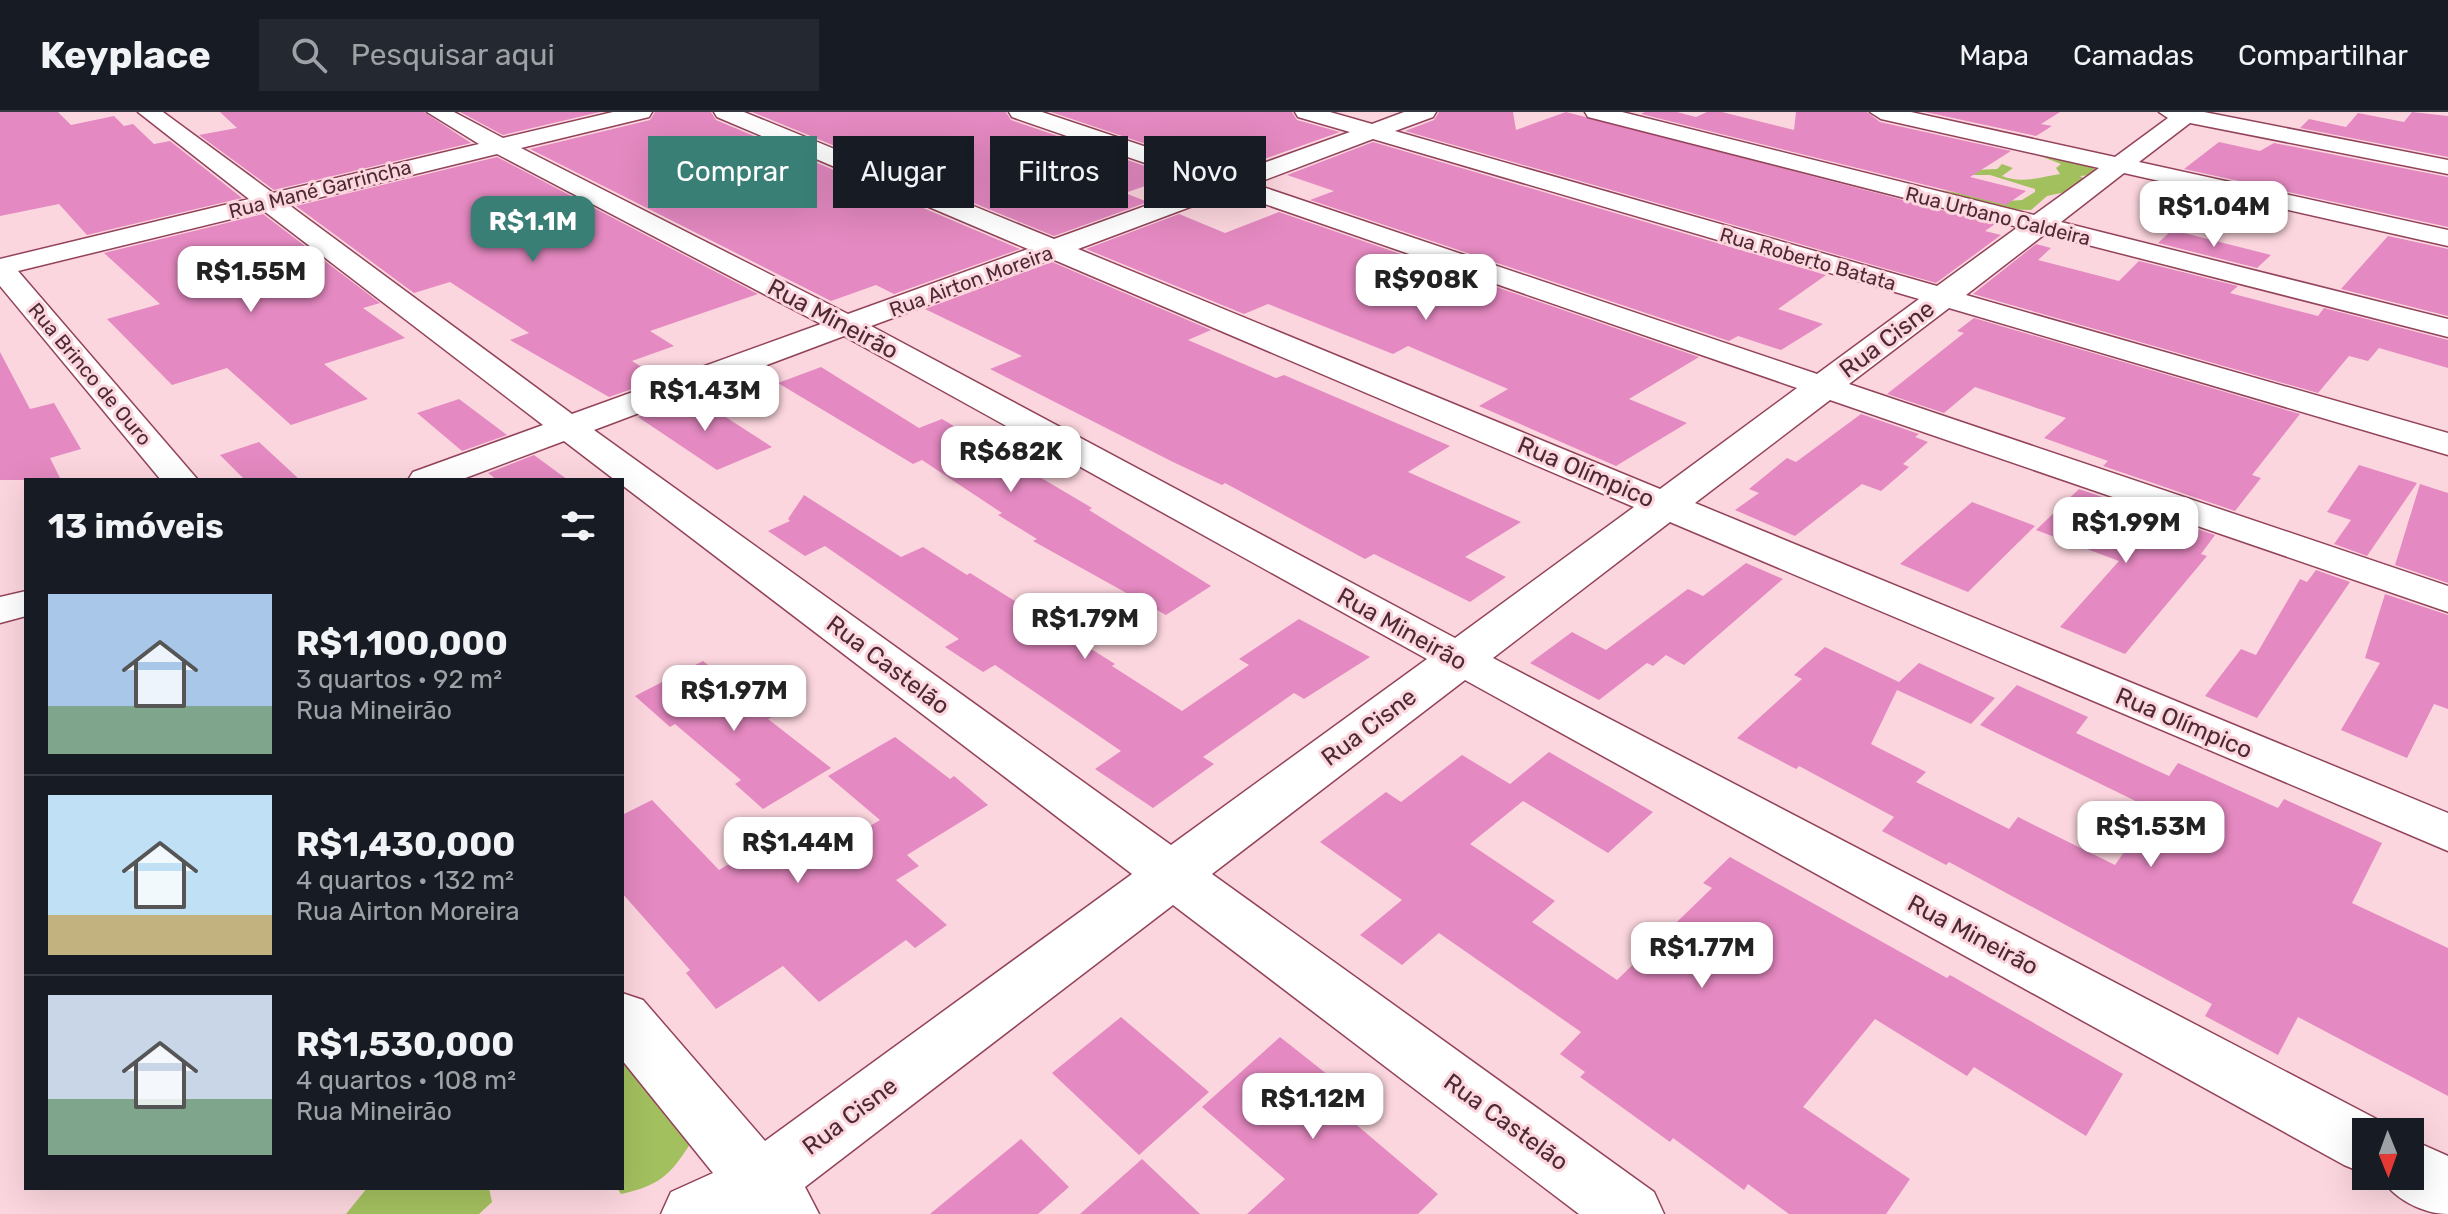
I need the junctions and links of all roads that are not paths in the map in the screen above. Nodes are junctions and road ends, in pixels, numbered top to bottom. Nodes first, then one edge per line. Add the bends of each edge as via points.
1 (149, 112) edge
2 (438, 112) edge
3 (641, 112) edge
4 (725, 112) edge
5 (1020, 112) edge
6 (1306, 112) edge
7 (1425, 112) edge
8 (1596, 112) edge
9 (1881, 112) edge
10 (2182, 113) edge
11 (1373, 132) junction
12 (498, 146) junction
13 (1144, 154) edge
14 (2119, 165) junction
15 (2448, 167) edge
16 (1266, 171) edge
17 (1266, 196) edge
18 (266, 203) junction
19 (1167, 208) edge
20 (2038, 226) junction
21 (2448, 238) edge
22 (1054, 250) junction
23 (0, 267) edge
24 (1942, 298) junction
25 (848, 326) junction
26 (2448, 328) edge
27 (1823, 387) junction
28 (570, 429) junction
29 (2448, 444) edge
30 (178, 478) edge
31 (432, 478) edge
32 (1665, 505) junction
33 (2448, 600) edge
34 (24, 604) edge
35 (0, 610) edge
36 (1458, 660) junction
37 (2448, 833) edge
38 (1172, 875) junction
39 (624, 1019) edge
40 (2352, 1138) edge
41 (2424, 1176) edge
42 (2448, 1189) edge
43 (772, 1199) edge
44 (694, 1214) edge
45 (1631, 1214) edge

1 - 18 street, Rua Castelão
2 - 12 street, Rua Mineirão
3 - 12 street, Rua Mané Garrincha
4 - 22 street, Rua Olímpico
5 - 13 street
6 - 11 street, Rua Roberto Batata
7 - 11 street, Rua Airton Moreira
8 - 20 street, Rua Urbano Caldeira
9 - 14 street
10 - 14 street, Rua Cisne
10 - 15 street
11 - 16 street, Rua Airton Moreira
11 - 24 street, Rua Roberto Batata
12 - 18 street, Rua Mané Garrincha
12 - 25 street, Rua Mineirão
14 - 20 street, Rua Cisne
14 - 21 street
17 - 27 street
18 - 23 street, Rua Mané Garrincha
18 - 28 street, Rua Castelão
19 - 22 street, Rua Airton Moreira
20 - 24 street, Rua Cisne
20 - 26 street, Rua Urbano Caldeira
22 - 25 street, Rua Airton Moreira
22 - 32 street, Rua Olímpico
23 - 30 street, Rua Brinco de Ouro
24 - 27 street, Rua Cisne
24 - 29 street, Rua Roberto Batata
25 - 28 street, Rua Airton Moreira
25 - 36 street, Rua Mineirão
27 - 32 street, Rua Cisne
27 - 33 street
28 - 31 street, Rua Airton Moreira
28 - 38 street, Rua Castelão
32 - 36 street, Rua Cisne
32 - 37 street, Rua Olímpico
34 - 35 street
36 - 38 street, Rua Cisne
36 - 40 street, Rua Mineirão
38 - 43 street, Rua Cisne
38 - 45 street, Rua Castelão
39 - 43 street
41 - 42 street
43 - 44 street, Rua Cisne

